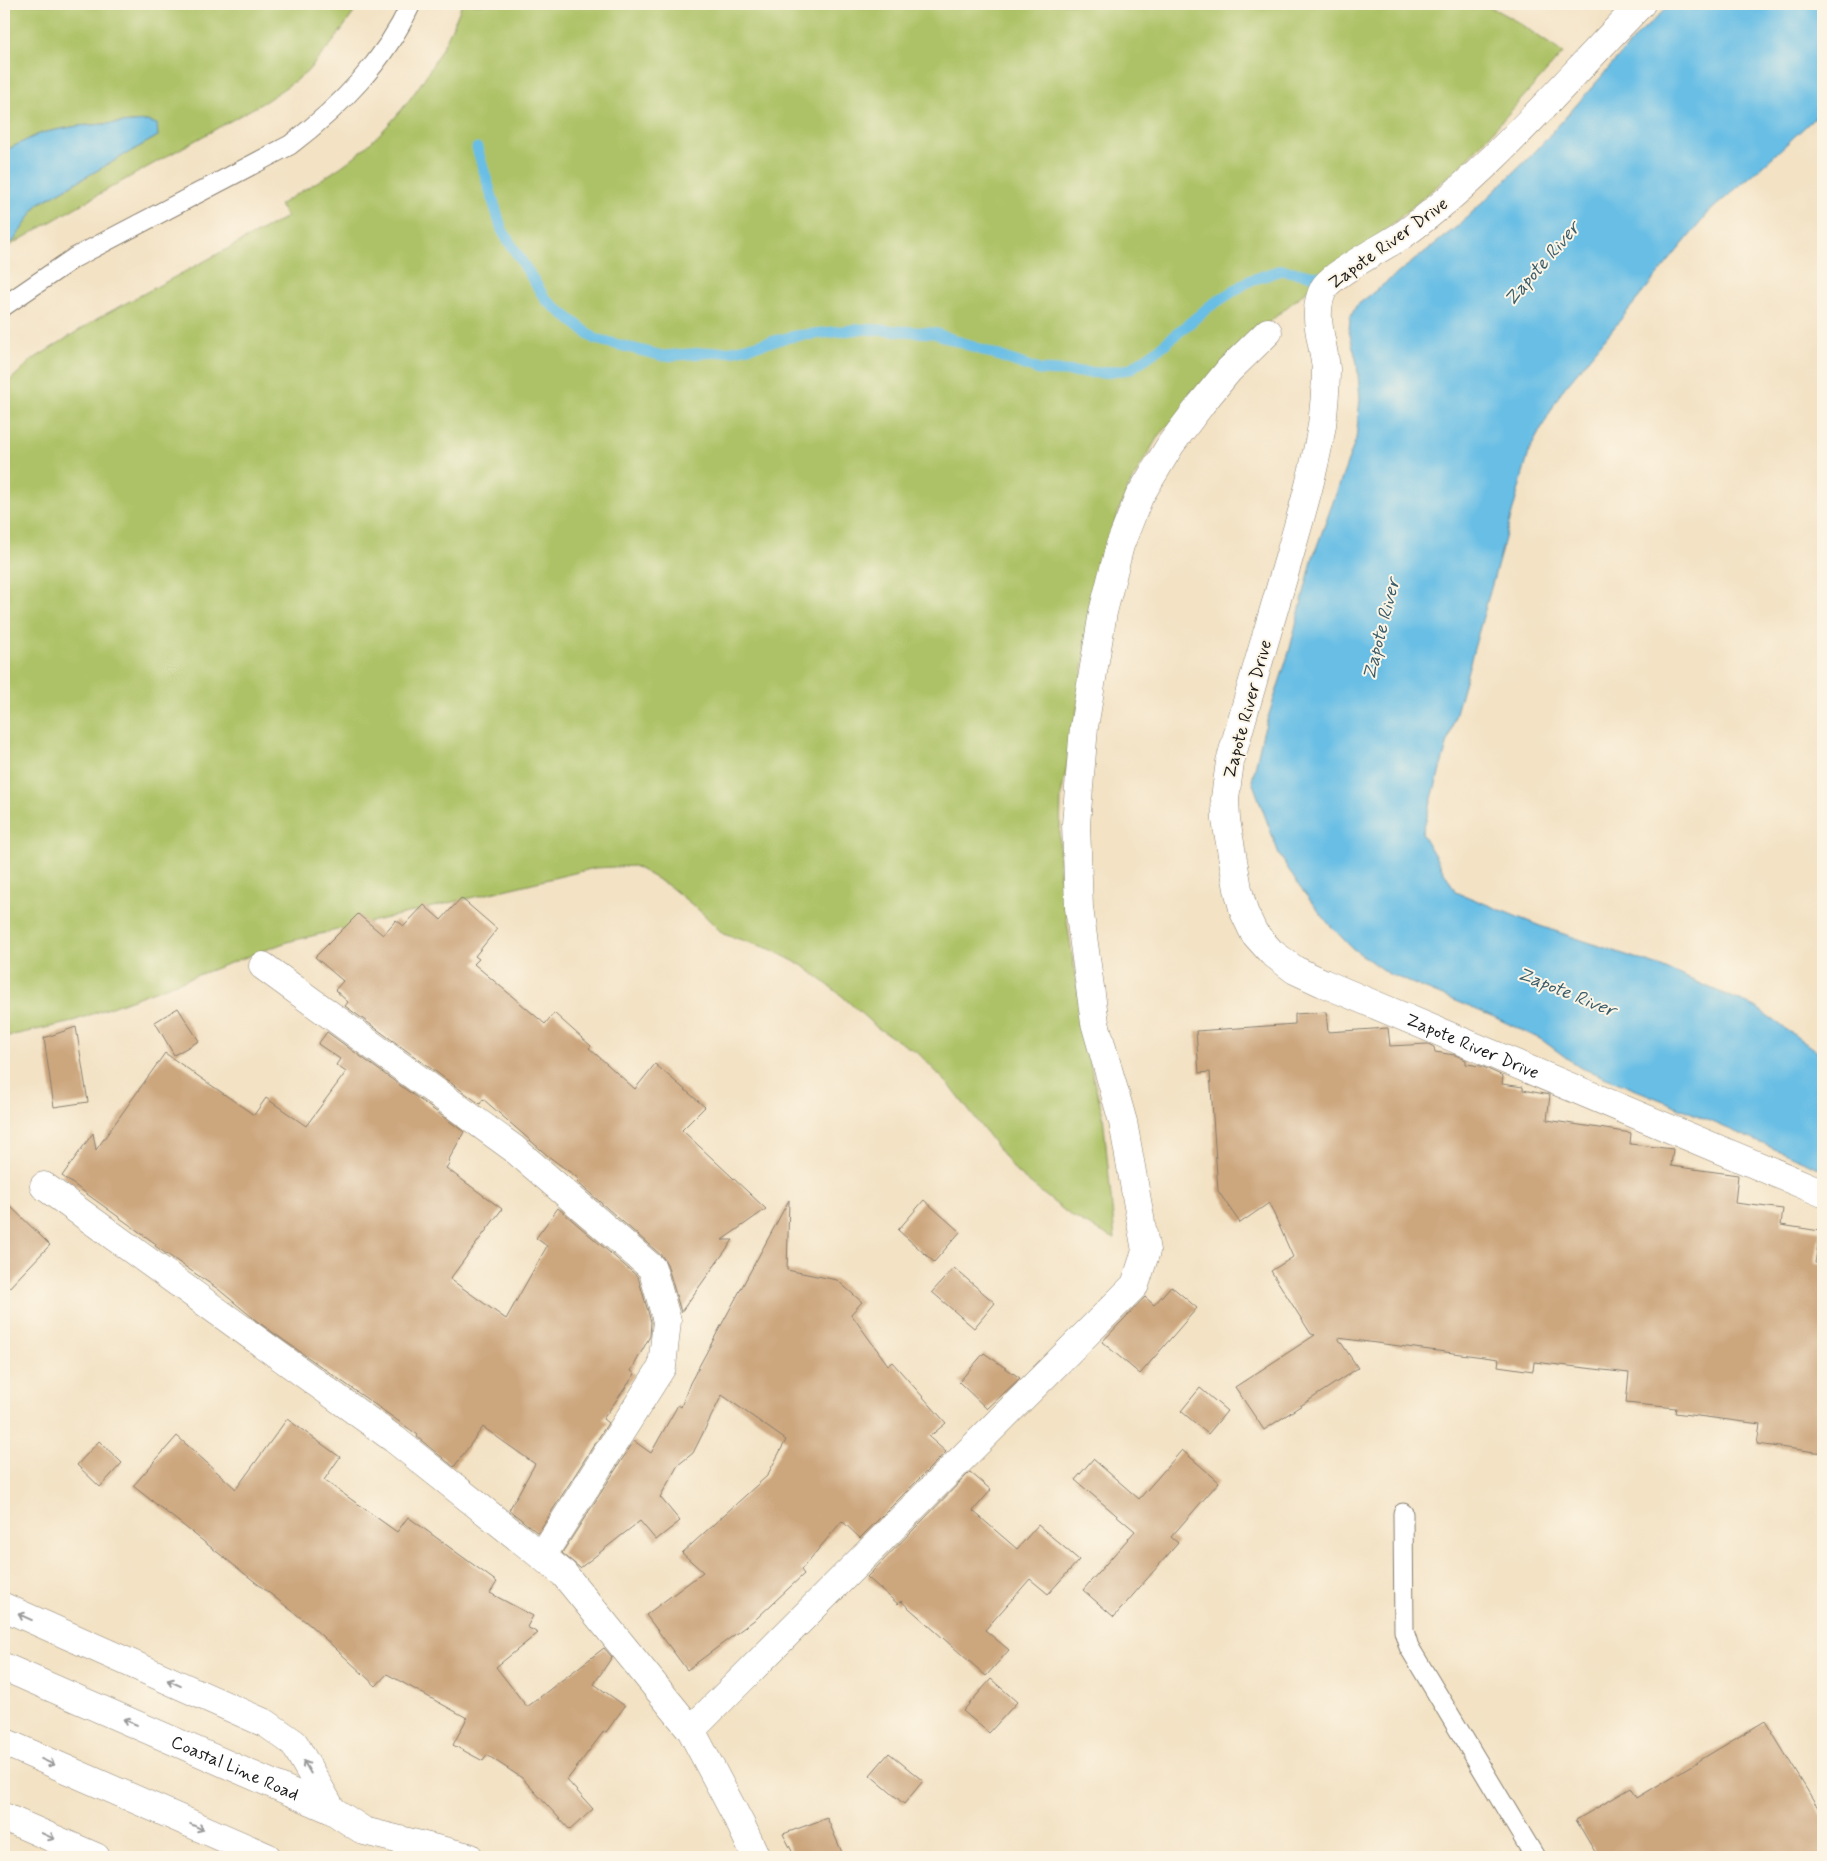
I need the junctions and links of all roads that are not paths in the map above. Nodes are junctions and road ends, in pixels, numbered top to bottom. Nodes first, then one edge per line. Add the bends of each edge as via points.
1 (411, 4) edge
2 (1642, 4) edge
3 (4, 306) edge
4 (1268, 332) dead end
5 (263, 966) dead end
6 (44, 1186) dead end
7 (1823, 1193) edge
8 (1403, 1513) dead end
9 (542, 1556) junction
10 (4, 1607) edge
11 (4, 1667) edge
12 (691, 1730) junction
13 (4, 1742) edge
14 (332, 1810) junction
15 (4, 1817) edge
16 (364, 1830) junction
17 (96, 1857) edge
18 (267, 1857) edge
19 (406, 1857) edge
20 (469, 1857) edge
21 (756, 1857) edge
22 (1535, 1857) edge

1 - 3 lane via 371,69 347,97 290,145 74,258
2 - 7 main road, Zapote River Drive via 1543,109 1439,208 1336,276 1326,286 1318,313 1326,369 1322,424 1297,528 1230,762 1225,798 1226,820 1238,889 1254,934 1295,970
4 - 12 main road via 1229,370 1202,403 1140,497 1120,545 1103,612 1084,727 1076,824 1079,908 1095,1023 1123,1122 1146,1251 1135,1285
5 - 9 main road via 513,1148 652,1268 667,1321 662,1367
6 - 9 main road via 394,1439
8 - 22 lane via 1404,1631 1409,1647
9 - 12 main road via 564,1574
14 -> 10 main road via 294,1743 267,1724
14 -> 11 main road, Coastal Line Road
12 - 21 main road
13 -> 18 main road
14 - 16 main road, Coastal Line Road
15 -> 17 main road
16 - 19 main road
16 - 20 main road, Coastal Line Road

